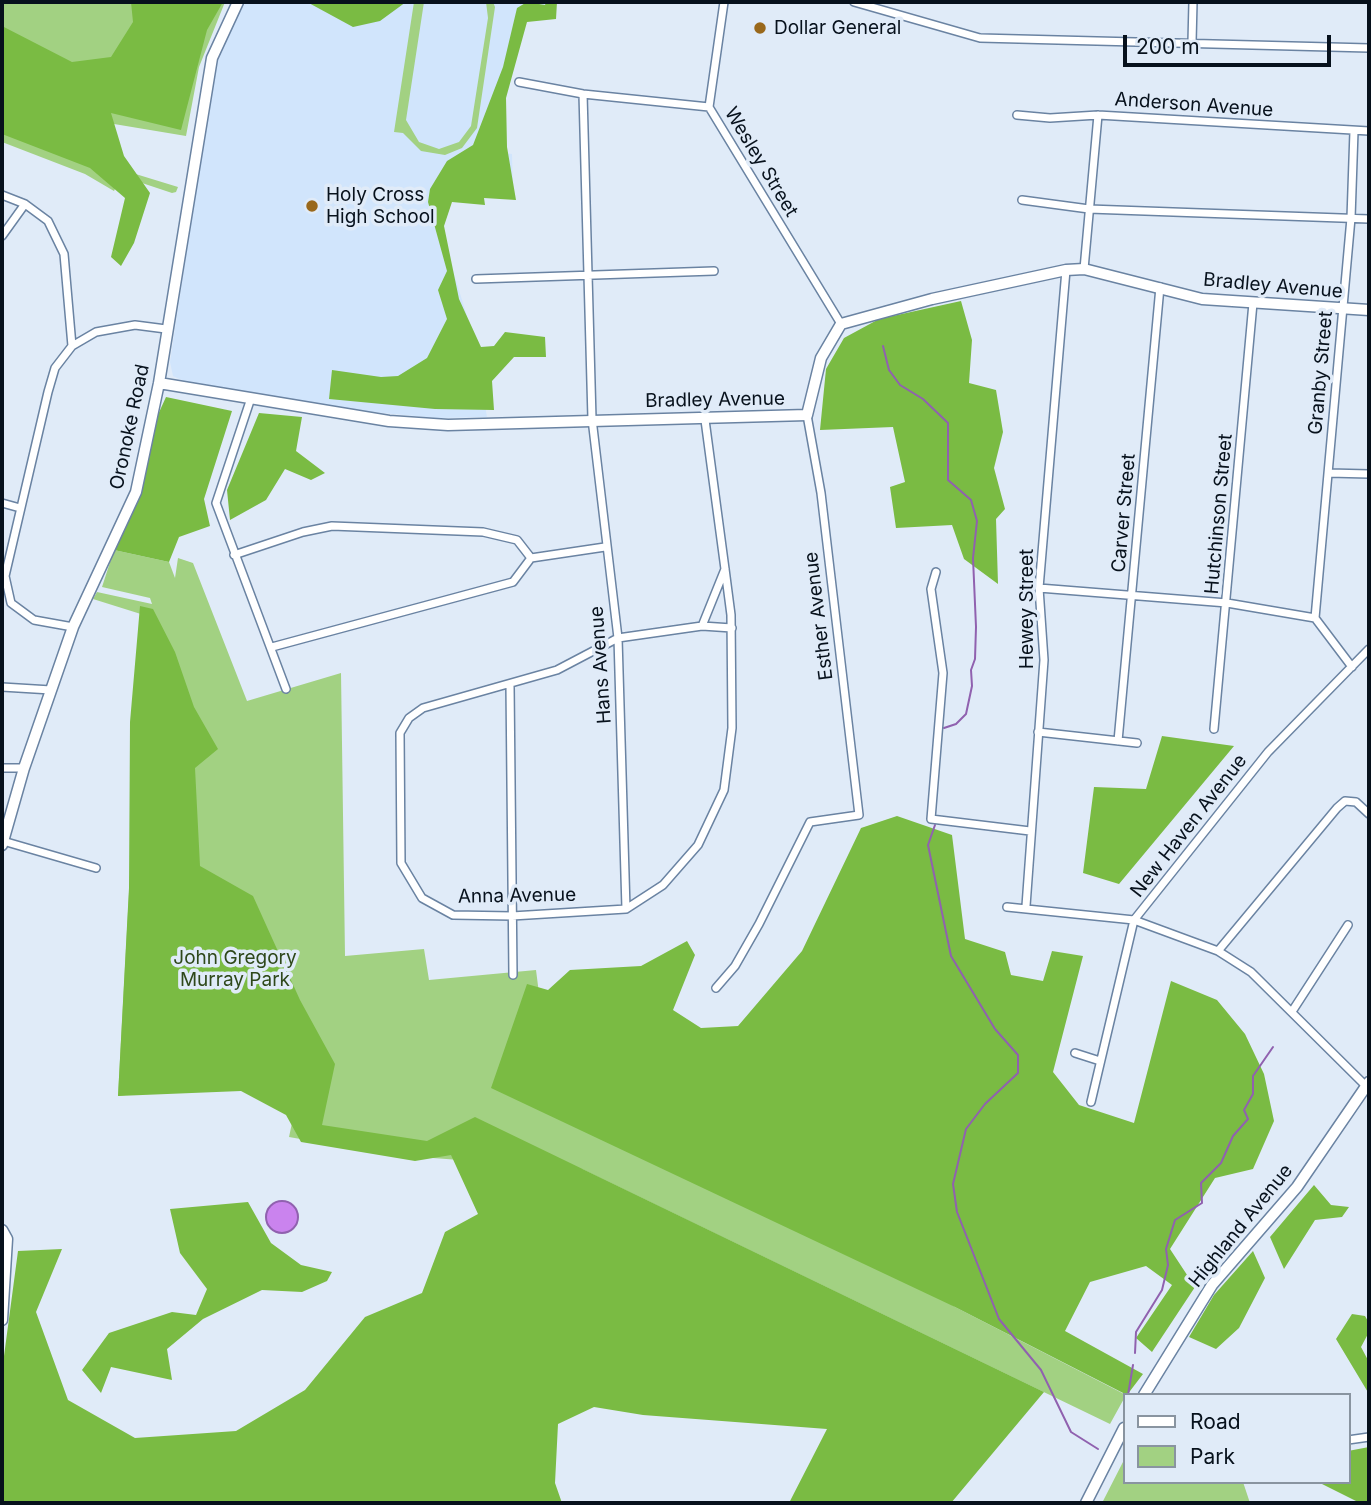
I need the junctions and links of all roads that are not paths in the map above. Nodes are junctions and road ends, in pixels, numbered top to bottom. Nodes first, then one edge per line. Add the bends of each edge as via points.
1 (239, 2) edge
2 (724, 2) edge
3 (854, 2) edge
4 (1193, 2) edge
5 (1192, 41) junction
6 (1369, 48) edge
7 (519, 82) dead end
8 (583, 94) junction
9 (709, 107) junction
10 (1017, 115) dead end
11 (1098, 115) junction
12 (1354, 131) junction
13 (1369, 131) edge
14 (2, 195) edge
15 (1022, 200) dead end
16 (25, 204) junction
17 (1089, 209) junction
18 (1351, 218) junction
19 (1369, 219) edge
20 (2, 236) edge
21 (1084, 269) junction
22 (1066, 270) junction
23 (714, 271) dead end
24 (586, 277) junction
25 (476, 279) dead end
26 (1160, 287) junction
27 (1253, 303) junction
28 (1342, 309) junction
29 (1369, 310) edge
30 (841, 324) junction
31 (166, 329) junction
32 (72, 346) junction
33 (159, 383) junction
34 (251, 398) junction
35 (807, 415) junction
36 (592, 419) junction
37 (705, 420) junction
38 (1329, 473) junction
39 (1369, 474) edge
40 (2, 503) edge
41 (20, 508) junction
42 (605, 547) junction
43 (234, 555) junction
44 (531, 558) junction
45 (725, 569) junction
46 (936, 572) dead end
47 (1039, 588) junction
48 (1133, 596) junction
49 (1227, 603) junction
50 (1315, 618) junction
51 (702, 626) junction
52 (73, 628) junction
53 (732, 628) junction
54 (618, 638) junction
55 (272, 647) junction
56 (1369, 649) edge
57 (1352, 667) junction
58 (510, 685) junction
59 (2, 687) edge
60 (286, 689) dead end
61 (51, 690) junction
62 (1214, 729) dead end
63 (1038, 732) junction
64 (1118, 741) junction
65 (1137, 743) dead end
66 (2, 768) edge
67 (24, 768) junction
68 (1369, 814) edge
69 (1030, 831) junction
70 (2, 843) edge
71 (96, 868) dead end
72 (1026, 906) junction
73 (1007, 907) dead end
74 (626, 909) junction
75 (512, 916) junction
76 (1134, 920) junction
77 (1348, 925) dead end
78 (1218, 951) junction
79 (513, 975) dead end
80 (716, 988) dead end
81 (1293, 1010) junction
82 (1075, 1053) dead end
83 (1101, 1061) junction
84 (1368, 1086) edge
85 (1091, 1102) dead end
86 (2, 1230) edge
87 (2, 1320) edge
88 (1145, 1393) edge
89 (1122, 1432) edge
90 (1369, 1437) edge
91 (1350, 1440) edge
92 (1086, 1503) edge

1 - 31 street, Oronoke Road via 212,58
2 - 9 street, Wesley Street
3 - 5 street via 980,38
4 - 5 street
5 - 6 street
7 - 8 street
8 - 9 street
8 - 24 street, Hans Avenue
9 - 30 street, Wesley Street
10 - 11 street, Anderson Avenue
11 - 12 street, Anderson Avenue
11 - 17 street
12 - 13 street, Anderson Avenue
12 - 18 street, Granby Street
14 - 16 street
15 - 17 street
16 - 20 street
16 - 32 street via 48,221 64,254
17 - 18 street
17 - 21 street
18 - 19 street
18 - 28 street, Granby Street
21 - 22 street, Bradley Avenue
21 - 26 street, Bradley Avenue
22 - 30 street, Bradley Avenue
22 - 47 street, Hewey Street
23 - 24 street
24 - 25 street
24 - 36 street, Hans Avenue
26 - 27 street, Bradley Avenue via 1202,299
26 - 48 street, Carver Street
27 - 28 street, Bradley Avenue
27 - 49 street, Hutchinson Street
28 - 29 street, Bradley Avenue
28 - 38 street, Granby Street
30 - 35 street, Bradley Avenue via 821,358
31 - 32 street via 122,327 96,332
31 - 33 street, Oronoke Road
32 - 41 street via 55,368
33 - 34 street, Bradley Avenue
33 - 52 street, Oronoke Road via 136,492
34 - 36 street, Bradley Avenue via 389,421 448,425
34 - 43 street via 216,503
35 - 37 street, Bradley Avenue
35 - 80 street, Esther Avenue via 821,493 859,815 812,821 735,966
36 - 37 street, Bradley Avenue
36 - 42 street, Hans Avenue
37 - 45 street, Anna Avenue
38 - 39 street
38 - 50 street, Granby Street
40 - 41 street
41 - 52 street via 5,576 11,603 34,620
42 - 44 street
42 - 54 street, Hans Avenue
43 - 44 street via 332,526 483,532 517,540
43 - 55 street
44 - 55 street via 513,582
45 - 51 street, Anna Avenue
45 - 53 street, Anna Avenue
46 - 69 street via 931,589 943,673 931,819
47 - 48 street
47 - 63 street, Hewey Street via 1044,660
48 - 49 street
48 - 64 street, Carver Street
49 - 50 street
49 - 62 street, Hutchinson Street
50 - 57 street
51 - 53 street, Anna Avenue
51 - 54 street, Anna Avenue
52 - 61 street, Oronoke Road
53 - 74 street, Anna Avenue via 732,728 724,790 698,845 663,885
54 - 58 street, Anna Avenue via 557,670
54 - 74 street, Hans Avenue
55 - 60 street
56 - 57 street, New Haven Avenue
57 - 76 street, New Haven Avenue via 1268,752
58 - 75 street
58 - 75 street, Anna Avenue via 423,708 408,718 400,733 401,863 422,898 453,915
59 - 61 street
61 - 67 street, Oronoke Road
63 - 64 street
63 - 69 street, Hewey Street
64 - 65 street
66 - 67 street
67 - 70 street, Oronoke Road
68 - 78 street via 1356,802 1345,801 1337,808
69 - 72 street, Hewey Street
70 - 71 street
72 - 73 street
72 - 76 street
74 - 75 street, Anna Avenue
75 - 79 street
76 - 78 street
76 - 83 street, New Haven Avenue
77 - 81 street
78 - 81 street via 1251,972
81 - 84 street via 1318,1041
82 - 83 street
83 - 85 street, New Haven Avenue
84 - 88 street, Highland Avenue via 1301,1182 1212,1284
86 - 87 street via 7,1239
89 - 92 street
90 - 91 street

